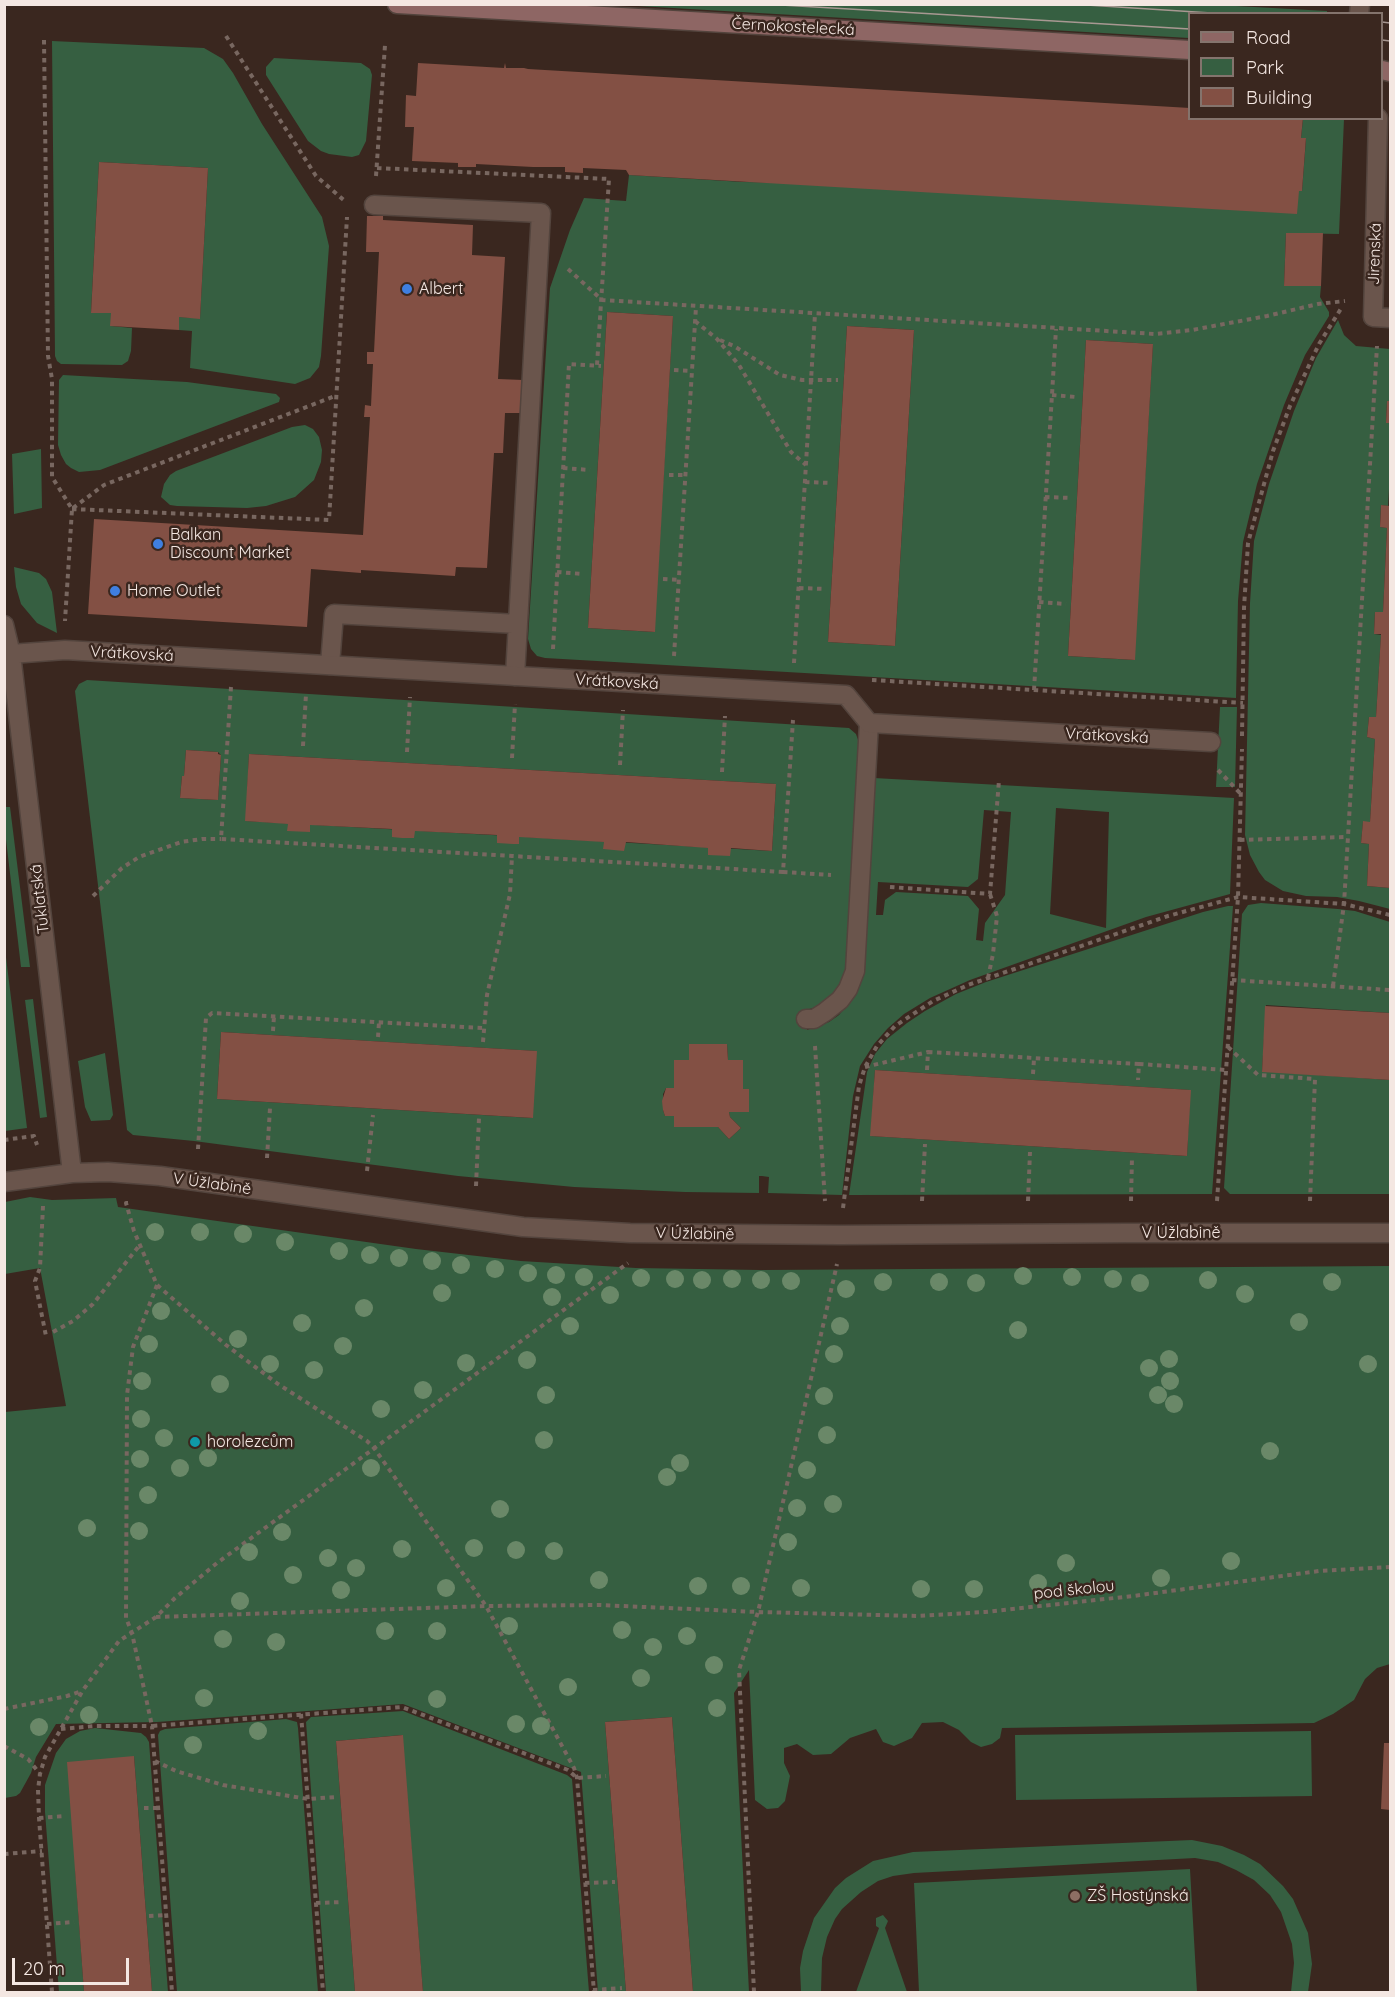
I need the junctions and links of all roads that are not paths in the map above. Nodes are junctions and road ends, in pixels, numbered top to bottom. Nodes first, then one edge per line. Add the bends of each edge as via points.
1 (397, 4) edge
2 (1188, 50) edge
3 (1378, 120) edge
4 (374, 205) road end
5 (1382, 317) edge
6 (518, 624) junction
7 (4, 625) edge
8 (11, 654) junction
9 (330, 665) junction
10 (515, 676) junction
11 (869, 723) junction
12 (1211, 742) dead end
13 (810, 1019) road end
14 (72, 1173) junction
15 (4, 1182) edge
16 (1390, 1233) edge

1 - 2 main road, Černokostelecká
3 - 5 street, Jirenská
4 - 6 street via 542,213
6 - 9 street via 334,614
6 - 10 street
7 - 8 street, Tuklatská
8 - 9 street, Vrátkovská via 65,650
8 - 14 street, Tuklatská
9 - 10 street, Vrátkovská
10 - 11 street, Vrátkovská via 846,695
11 - 12 street, Vrátkovská
11 - 13 street via 855,970 840,1000
14 - 15 street, V Úžlabině
14 - 16 street, V Úžlabině via 160,1176 523,1227 630,1233

